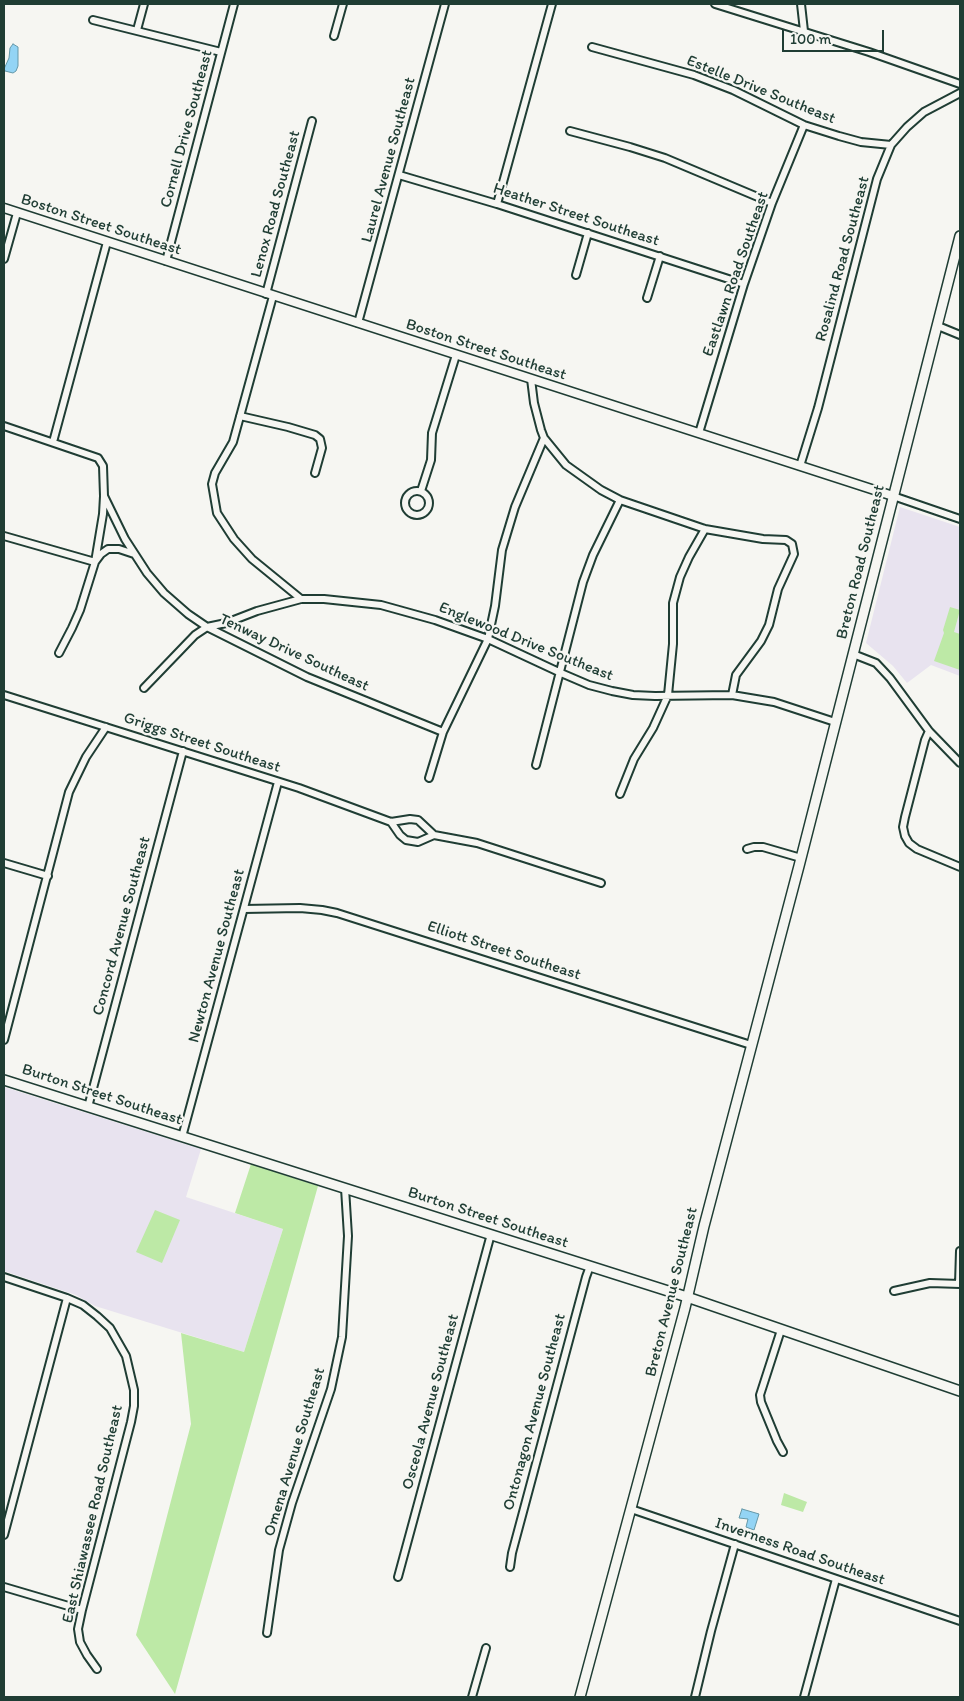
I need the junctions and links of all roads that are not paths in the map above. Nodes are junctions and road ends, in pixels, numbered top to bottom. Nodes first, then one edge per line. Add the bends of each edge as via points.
1 (144, 4) edge
2 (234, 4) edge
3 (343, 4) edge
4 (445, 4) edge
5 (552, 4) edge
6 (715, 4) edge
7 (801, 4) edge
8 (93, 20) dead end
9 (137, 30) junction
10 (804, 31) junction
11 (334, 36) dead end
12 (592, 47) dead end
13 (222, 52) junction
14 (960, 84) edge
15 (960, 93) edge
16 (312, 121) dead end
17 (804, 125) junction
18 (570, 131) dead end
19 (891, 145) junction
20 (399, 175) junction
21 (772, 203) junction
22 (497, 204) junction
23 (4, 208) edge
24 (17, 212) junction
25 (588, 233) junction
26 (960, 237) edge
27 (107, 242) junction
28 (660, 256) junction
29 (4, 260) edge
30 (166, 261) junction
31 (576, 275) dead end
32 (744, 284) junction
33 (270, 295) junction
34 (646, 298) dead end
35 (358, 323) junction
36 (938, 326) junction
37 (960, 335) edge
38 (456, 355) junction
39 (531, 379) junction
40 (240, 416) junction
41 (4, 426) edge
42 (699, 433) junction
43 (544, 438) junction
44 (53, 442) junction
45 (800, 466) junction
46 (316, 473) dead end
47 (421, 491) dead end
48 (104, 496) junction
49 (893, 496) junction
50 (620, 500) junction
51 (960, 519) edge
52 (705, 530) junction
53 (4, 536) edge
54 (134, 554) junction
55 (95, 562) junction
56 (301, 599) junction
57 (207, 627) junction
58 (488, 639) junction
59 (59, 653) dead end
60 (854, 654) junction
61 (561, 673) junction
62 (144, 688) dead end
63 (4, 695) edge
64 (668, 695) junction
65 (732, 695) junction
66 (835, 722) junction
67 (106, 726) junction
68 (443, 732) junction
69 (929, 732) junction
70 (183, 751) junction
71 (960, 762) edge
72 (536, 765) dead end
73 (429, 778) dead end
74 (278, 782) junction
75 (620, 794) dead end
76 (391, 822) junction
77 (434, 835) junction
78 (747, 849) dead end
79 (801, 858) junction
80 (4, 863) edge
81 (960, 867) edge
82 (48, 876) junction
83 (601, 883) dead end
84 (791, 894) joint
85 (244, 909) junction
86 (4, 1040) edge
87 (751, 1045) junction
88 (4, 1080) edge
89 (88, 1107) junction
90 (182, 1137) junction
91 (345, 1188) junction
92 (491, 1234) junction
93 (960, 1251) edge
94 (590, 1266) junction
95 (4, 1277) edge
96 (960, 1284) edge
97 (894, 1291) dead end
98 (687, 1297) junction
99 (67, 1298) junction
100 (781, 1330) junction
101 (960, 1391) edge
102 (784, 1452) dead end
103 (631, 1509) junction
104 (4, 1535) edge
105 (735, 1544) junction
106 (510, 1567) dead end
107 (398, 1577) dead end
108 (836, 1579) junction
109 (4, 1587) edge
110 (82, 1610) junction
111 (960, 1621) edge
112 (267, 1633) dead end
113 (486, 1648) dead end
114 (98, 1669) dead end
115 (472, 1697) edge
116 (580, 1697) edge
117 (695, 1697) edge
118 (804, 1697) edge

1 - 9 street
2 - 13 street, Cornell Drive Southeast
3 - 11 street
4 - 20 street, Laurel Avenue Southeast
5 - 22 street
6 - 10 street
7 - 10 street
8 - 9 street
9 - 13 street
10 - 14 street
12 - 17 street, Estelle Drive Southeast via 694,75
13 - 30 street, Cornell Drive Southeast
15 - 19 street, Rosalind Road Southeast via 924,112
16 - 33 street, Lenox Road Southeast
17 - 19 street, Estelle Drive Southeast via 861,142
17 - 21 street, Eastlawn Road Southeast
18 - 21 street via 665,158
19 - 45 street, Rosalind Road Southeast via 877,179
20 - 22 street, Heather Street Southeast
20 - 35 street, Laurel Avenue Southeast
21 - 32 street, Eastlawn Road Southeast
22 - 25 street, Heather Street Southeast
23 - 24 street, Boston Street Southeast
24 - 27 street, Boston Street Southeast
24 - 29 street
25 - 28 street, Heather Street Southeast
25 - 31 street
26 - 36 main road, Breton Road Southeast
27 - 30 street, Boston Street Southeast
27 - 44 street
28 - 32 street, Heather Street Southeast
28 - 34 street
30 - 33 street, Boston Street Southeast
32 - 42 street, Eastlawn Road Southeast
33 - 35 street, Boston Street Southeast
33 - 40 street, Lenox Road Southeast
35 - 38 street, Boston Street Southeast
36 - 37 street
36 - 49 main road, Breton Road Southeast
38 - 39 street, Boston Street Southeast
38 - 47 street via 432,433 431,460
39 - 42 street, Boston Street Southeast
39 - 43 street
40 - 46 street via 288,427 320,439 322,448
40 - 56 street, Lenox Road Southeast via 233,442 212,484 218,513 234,539 252,559
41 - 44 street
42 - 45 street, Boston Street Southeast
43 - 50 street via 566,465
43 - 58 street via 515,507 502,550 496,606
44 - 48 street via 98,458 103,466
45 - 49 street, Boston Street Southeast
48 - 54 street, Tenway Drive Southeast
48 - 55 street
49 - 51 street, Boston Street Southeast
49 - 60 main road, Breton Road Southeast
50 - 52 street
50 - 61 street via 583,582
52 - 64 street via 680,577 673,603
52 - 65 street via 786,540 792,544 794,554 778,589 769,625 736,675
53 - 55 street
54 - 55 street via 119,549 108,550
54 - 57 street, Tenway Drive Southeast via 167,597
55 - 59 street via 80,610
56 - 57 street, Englewood Drive Southeast
56 - 58 street, Englewood Drive Southeast via 381,605
57 - 62 street, Englewood Drive Southeast via 195,635
57 - 68 street, Tenway Drive Southeast via 307,678
58 - 61 street, Englewood Drive Southeast
58 - 68 street
60 - 66 main road, Breton Road Southeast
60 - 69 street via 876,663
61 - 64 street, Englewood Drive Southeast via 622,694
61 - 72 street
63 - 67 street, Griggs Street Southeast
64 - 65 street, Englewood Drive Southeast
64 - 75 street via 634,759
65 - 66 street, Englewood Drive Southeast via 774,702
66 - 79 main road, Breton Road Southeast
67 - 70 street, Griggs Street Southeast
67 - 82 street via 69,792
68 - 73 street
69 - 71 street
69 - 81 street via 905,817 905,836 917,849
70 - 74 street, Griggs Street Southeast
70 - 89 street, Concord Avenue Southeast
74 - 76 street, Griggs Street Southeast
74 - 85 street, Newton Avenue Southeast
76 - 77 street, Griggs Street Southeast via 418,820
76 - 77 street, Griggs Street Southeast via 406,840 418,842
77 - 83 street, Griggs Street Southeast via 477,843
78 - 79 street via 763,847
79 - 84 main road, Breton Road Southeast
80 - 82 street
82 - 86 street
84 - 87 main road, Breton Avenue Southeast
85 - 87 street, Elliott Street Southeast via 300,908 337,914
85 - 90 street, Newton Avenue Southeast
87 - 98 main road, Breton Avenue Southeast
88 - 89 main road, Burton Street Southeast
89 - 90 main road, Burton Street Southeast
90 - 91 main road, Burton Street Southeast
91 - 92 main road, Burton Street Southeast
91 - 112 street, Omena Avenue Southeast via 348,1236 342,1337 331,1389 279,1550
92 - 94 main road, Burton Street Southeast
92 - 107 street, Osceola Avenue Southeast
93 - 96 street
94 - 98 main road, Burton Street Southeast
94 - 106 street, Ontonagon Avenue Southeast
95 - 99 street, East Shiawassee Road Southeast
96 - 97 street via 930,1283
98 - 100 main road, Burton Street Southeast
98 - 103 main road, Breton Avenue Southeast
99 - 104 street
99 - 110 street, East Shiawassee Road Southeast via 83,1305 110,1328 126,1356 134,1390 131,1422
100 - 101 main road, Burton Street Southeast
100 - 102 street via 760,1398
103 - 105 street, Inverness Road Southeast
103 - 116 main road, Breton Avenue Southeast
105 - 108 street, Inverness Road Southeast
105 - 117 street
108 - 111 street, Inverness Road Southeast
108 - 118 street
109 - 110 street
110 - 114 street, East Shiawassee Road Southeast via 78,1629 80,1642
113 - 115 street

